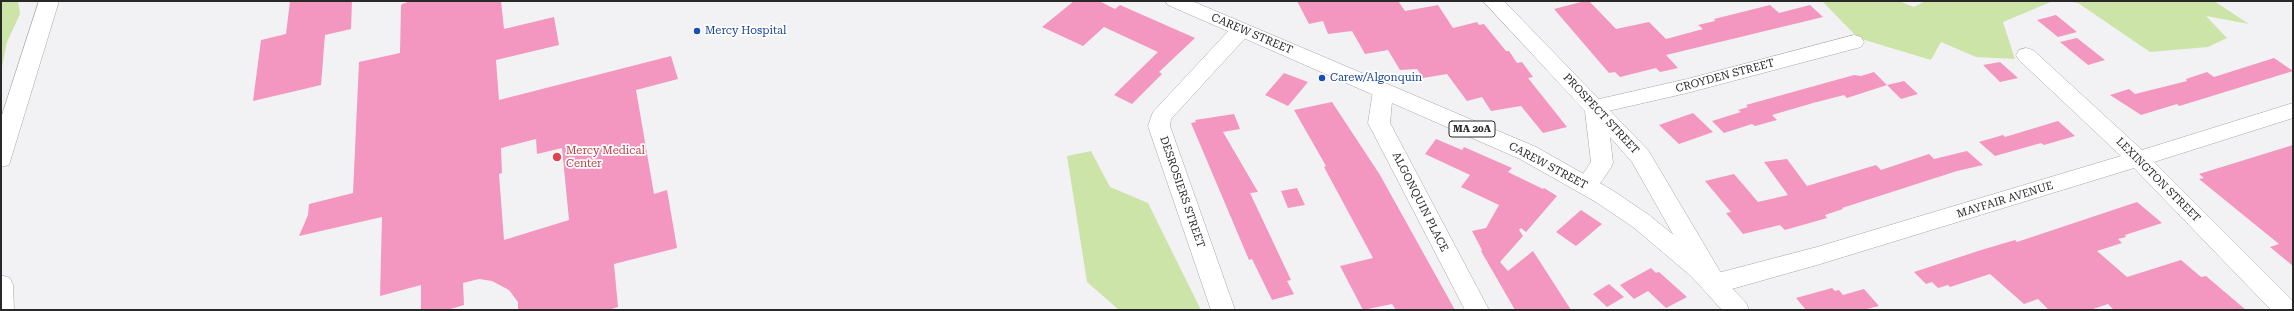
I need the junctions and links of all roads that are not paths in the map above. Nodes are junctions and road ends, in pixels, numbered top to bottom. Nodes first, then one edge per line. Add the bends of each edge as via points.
1 (49, 1) edge
2 (1176, 1) edge
3 (1493, 1) edge
4 (1241, 30) junction
5 (1854, 42) dead end
6 (2026, 55) dead end
7 (1383, 91) junction
8 (1595, 108) junction
9 (2293, 110) edge
10 (2138, 159) junction
11 (1, 160) edge
12 (1586, 186) junction
13 (1714, 284) junction
14 (1, 285) edge
15 (2, 310) edge
16 (1223, 310) edge
17 (1477, 310) edge
18 (1737, 310) edge
19 (2286, 310) edge

1 - 11 street
2 - 4 street, CAREW STREET / MA 20A
3 - 8 street, PROSPECT STREET
4 - 7 street, CAREW STREET / MA 20A
4 - 16 street, DESROSIERS STREET via 1161,117 1159,126
5 - 8 street, CROYDEN STREET
6 - 10 street, LEXINGTON STREET
7 - 12 street, CAREW STREET / MA 20A via 1528,153
7 - 17 street, ALGONQUIN PLACE via 1379,123
8 - 12 street via 1602,163
8 - 13 street, PROSPECT STREET via 1640,156
9 - 10 street, MAYFAIR AVENUE
10 - 13 street, MAYFAIR AVENUE via 1824,254
10 - 19 street, LEXINGTON STREET
12 - 13 street, CAREW STREET / MA 20A via 1641,220
13 - 18 street, CAREW STREET / MA 20A
14 - 15 street

